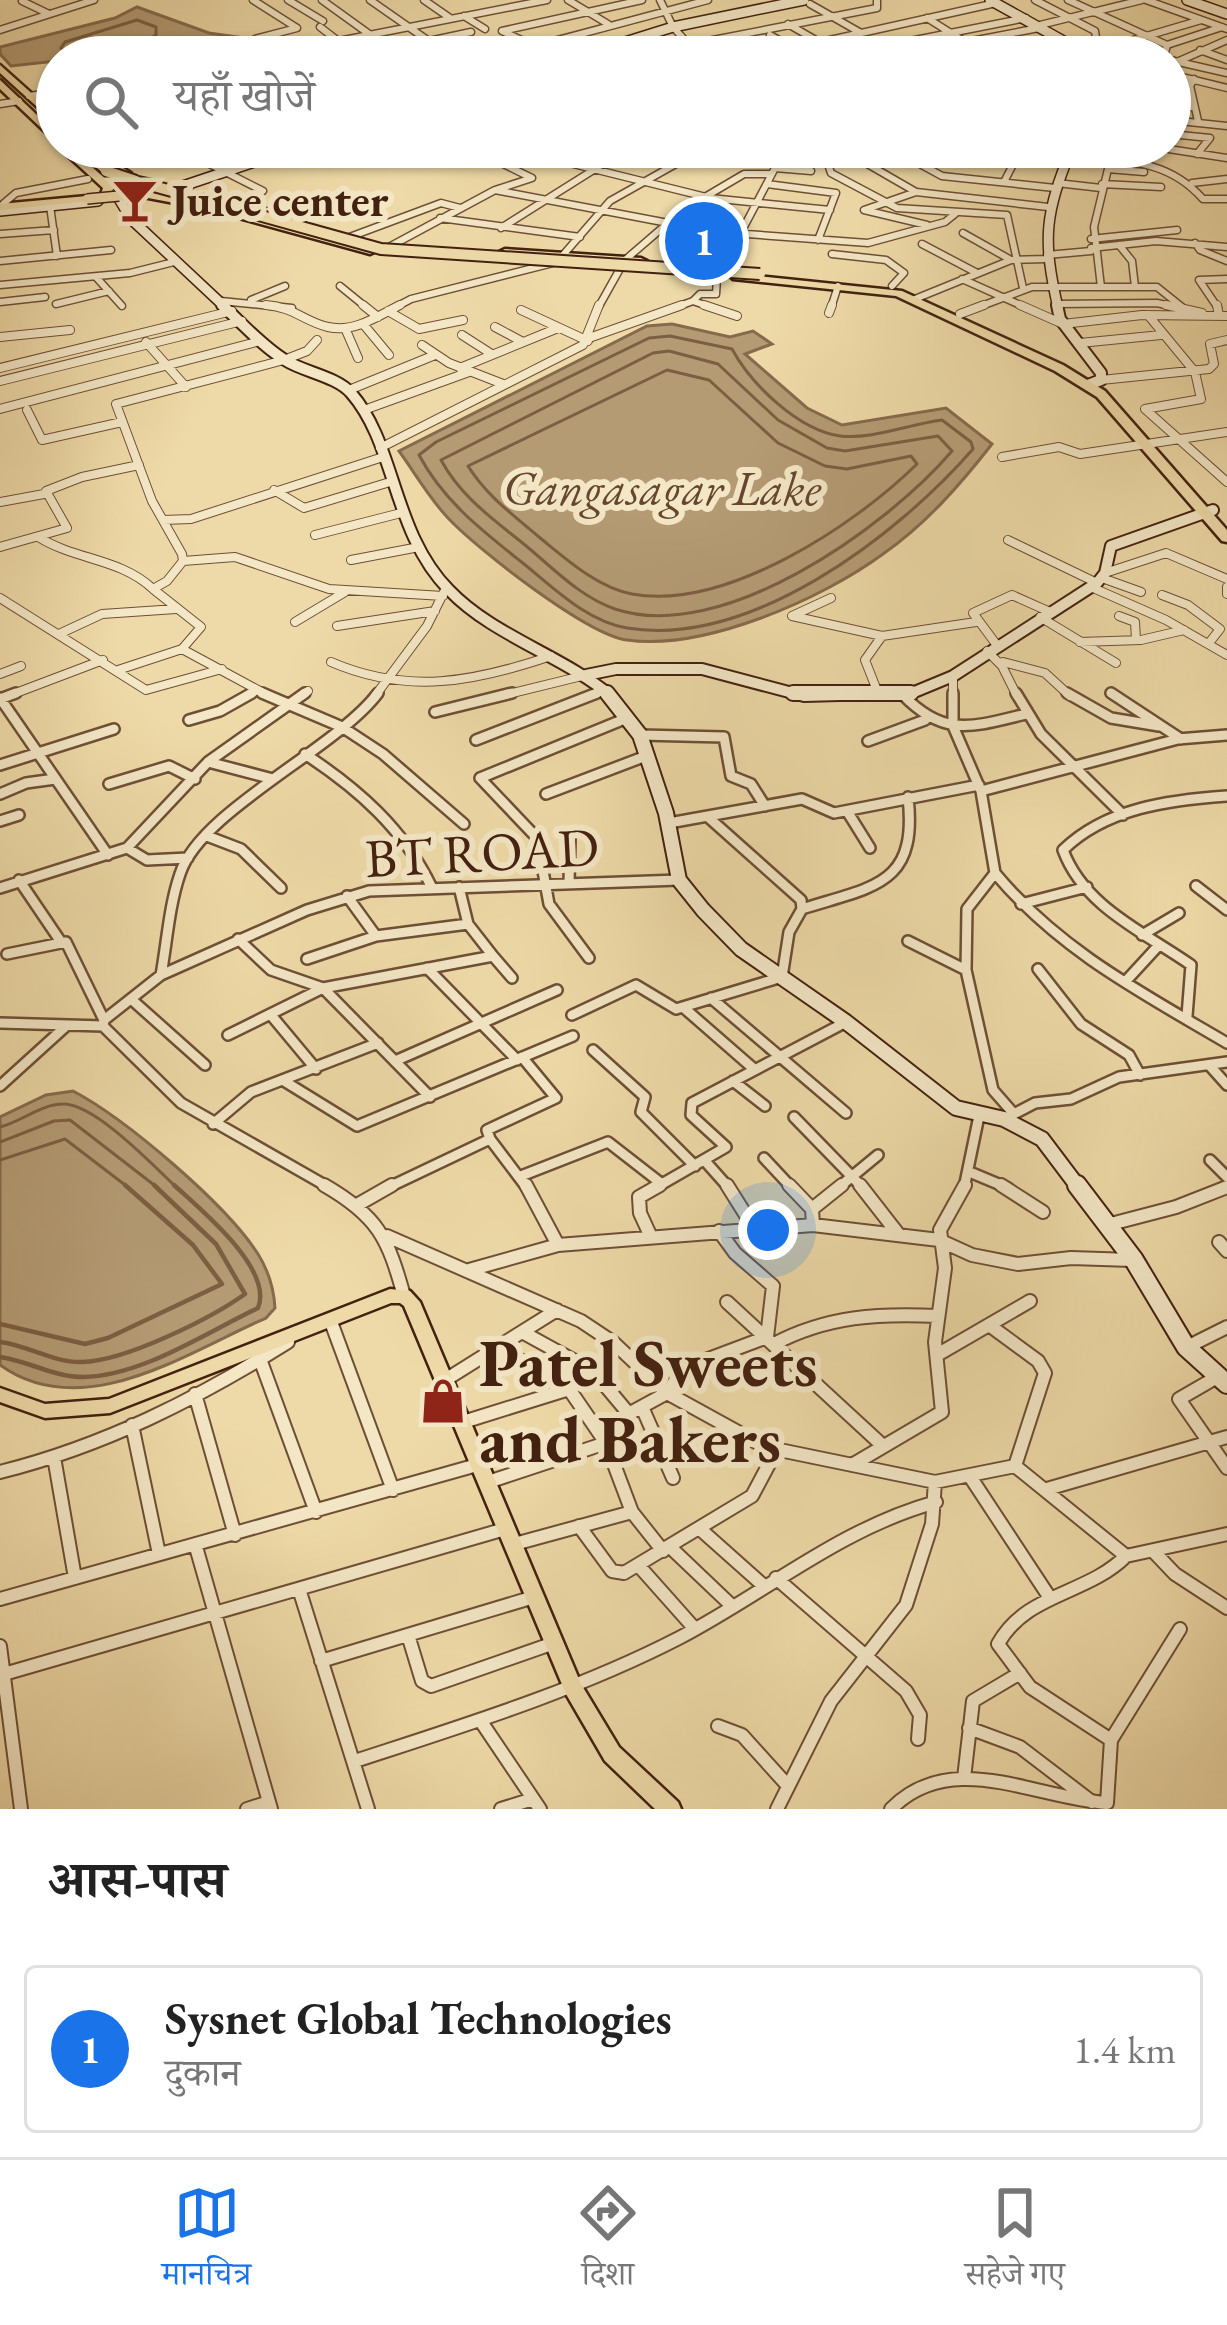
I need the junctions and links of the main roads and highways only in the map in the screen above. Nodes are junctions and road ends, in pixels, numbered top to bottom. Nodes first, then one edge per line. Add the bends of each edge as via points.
1 (0, 71) edge
2 (0, 83) edge
3 (24, 98) junction
4 (36, 106) edge
5 (36, 108) edge
6 (36, 113) edge
7 (86, 168) edge
8 (104, 168) edge
9 (116, 168) edge
10 (106, 170) junction
11 (136, 180) junction
12 (148, 189) junction
13 (177, 192) junction
14 (113, 193) junction
15 (1, 207) edge
16 (562, 259) junction
17 (796, 279) junction
18 (918, 297) junction
19 (1095, 382) junction
20 (1214, 510) edge
21 (1227, 526) edge
22 (1227, 538) edge
23 (0, 1395) edge
24 (670, 1809) edge

1 - 3 highway
1 - 4 highway
2 - 3 highway
3 - 5 highway
3 - 6 highway
7 - 14 highway
8 - 10 highway
9 - 11 highway
10 - 11 highway, bridge
10 - 14 highway, bridge
11 - 12 highway
11 - 14 highway
12 - 13 highway
12 - 14 highway
12 - 16 highway via 368,250
13 - 16 highway via 389,247
13 - 17 highway, bridge via 381,249
14 - 15 main road, bridge
16 - 17 highway
17 - 18 highway
17 - 18 highway via 892,286
18 - 19 highway
18 - 19 highway
19 - 20 highway
20 - 21 highway
20 - 22 highway
23 - 24 main road via 45,1411 110,1406 404,1296 573,1688 612,1754

